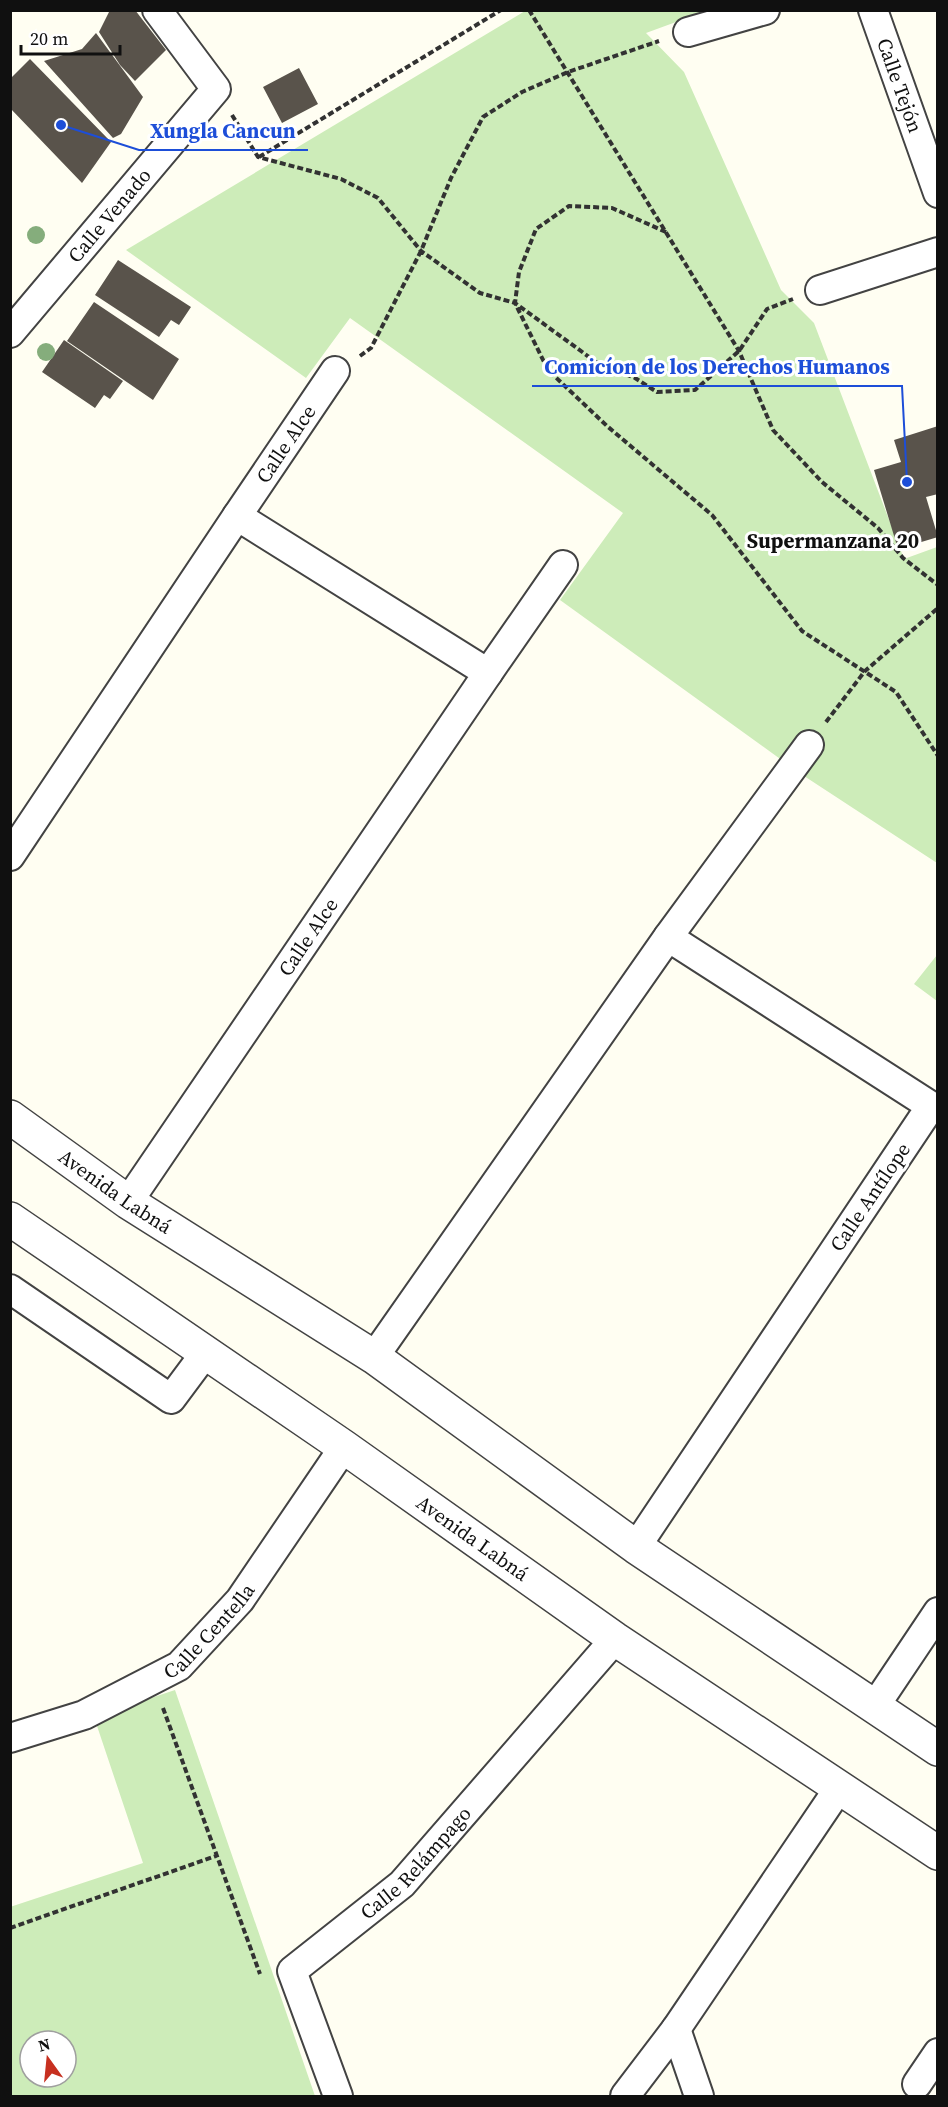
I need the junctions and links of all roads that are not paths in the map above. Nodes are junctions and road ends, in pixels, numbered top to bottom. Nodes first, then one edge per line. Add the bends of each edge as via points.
1 (157, 10) edge
2 (765, 10) edge
3 (873, 10) edge
4 (688, 32) road end
5 (938, 192) edge
6 (938, 252) edge
7 (820, 290) road end
8 (10, 333) edge
9 (335, 371) road end
10 (237, 516) junction
11 (563, 565) dead end
12 (488, 673) junction
13 (809, 744) road end
14 (10, 856) edge
15 (668, 937) junction
16 (10, 1117) edge
17 (128, 1202) junction
18 (10, 1219) edge
19 (10, 1289) edge
20 (206, 1352) junction
21 (374, 1357) junction
22 (344, 1447) junction
23 (636, 1547) junction
24 (938, 1612) edge
25 (615, 1639) junction
26 (875, 1706) junction
27 (10, 1738) edge
28 (938, 1749) edge
29 (839, 1788) junction
30 (938, 1853) edge
31 (676, 2029) junction
32 (938, 2053) edge
33 (917, 2084) dead end
34 (338, 2097) edge
35 (625, 2097) edge
36 (699, 2097) edge

1 - 8 street, Calle Venado via 216,89
2 - 4 street
3 - 5 street, Calle Tejón
6 - 7 street
9 - 10 street, Calle Alce
10 - 12 street
10 - 14 street, Calle Alce
11 - 12 street, Calle Alce
12 - 17 street, Calle Alce
13 - 15 street
15 - 21 street
15 - 23 street, Calle Antílope via 931,1106
16 - 17 street, Avenida Labná
17 - 21 street, Avenida Labná
18 - 20 street, Avenida Labná
19 - 20 street via 171,1399
20 - 22 street, Avenida Labná
21 - 23 street, Avenida Labná
22 - 25 street, Avenida Labná
22 - 27 street, Calle Centella via 240,1600 179,1666 84,1715
23 - 26 street, Avenida Labná
24 - 26 street
25 - 29 street, Avenida Labná
25 - 34 street, Calle Relámpago via 402,1884 292,1971
26 - 28 street, Avenida Labná
29 - 30 street, Avenida Labná
29 - 31 street
31 - 35 street
31 - 36 street
32 - 33 street

